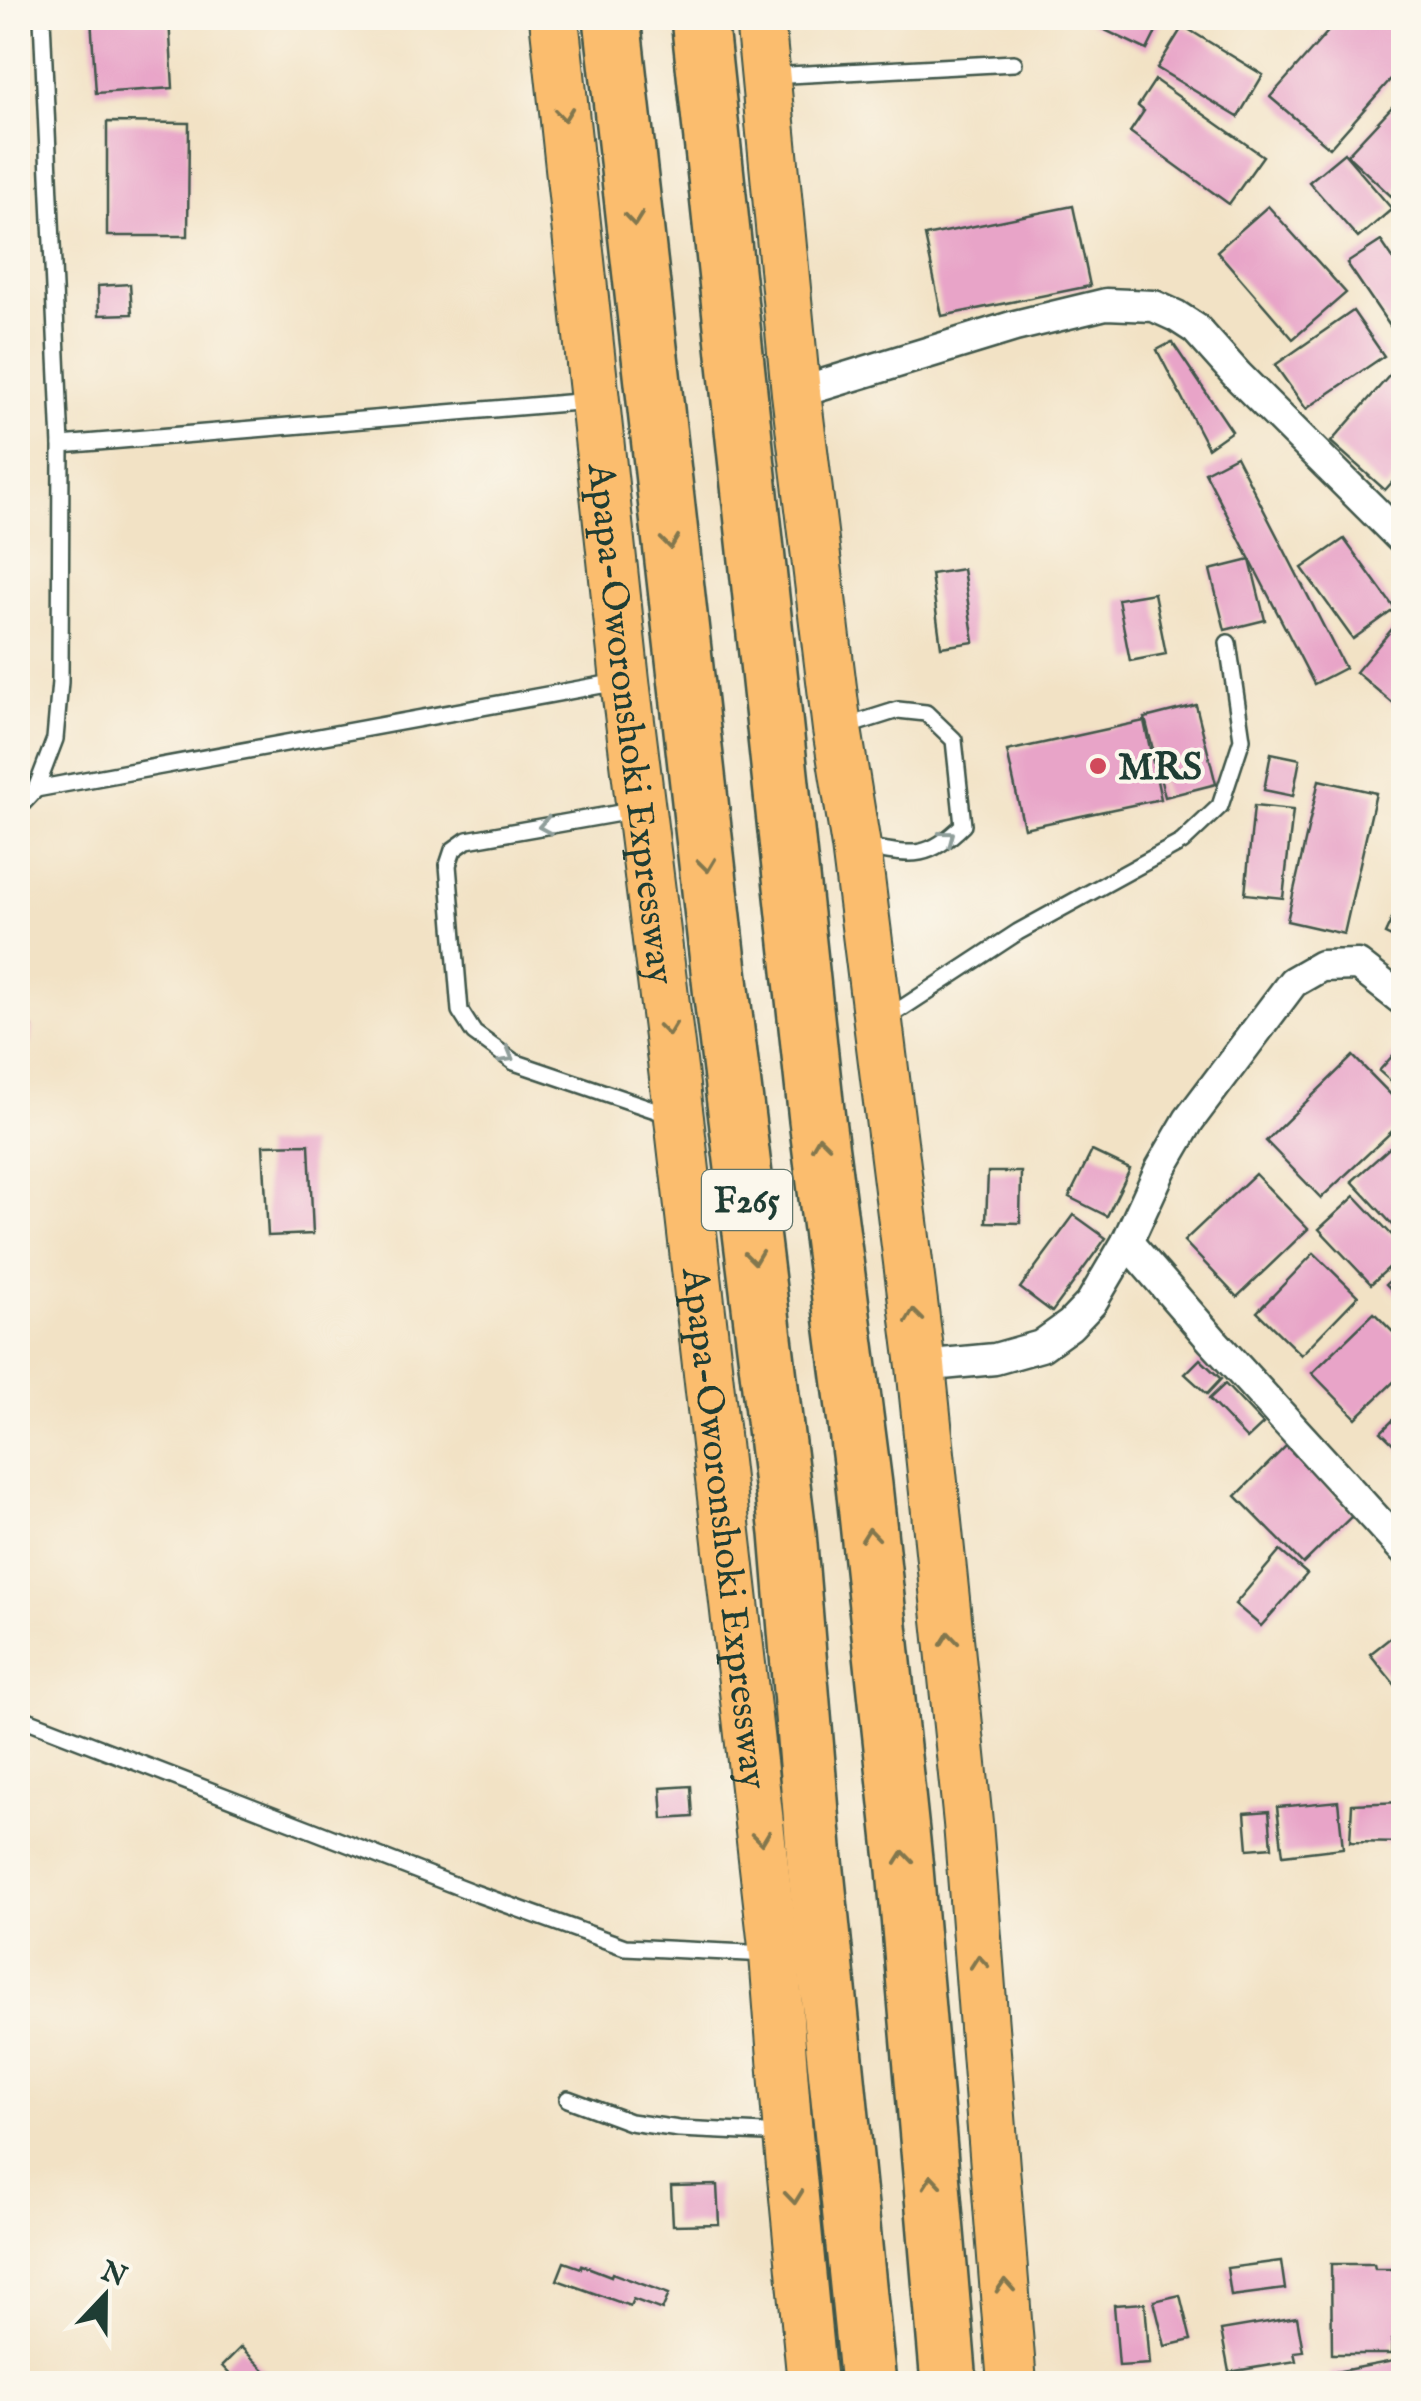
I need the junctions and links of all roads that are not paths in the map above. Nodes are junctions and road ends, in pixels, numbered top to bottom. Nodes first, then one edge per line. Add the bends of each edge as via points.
1 (42, 18) edge
2 (554, 18) edge
3 (612, 18) edge
4 (698, 18) edge
5 (760, 18) edge
6 (1014, 63) dead end
7 (766, 76) junction
8 (796, 393) junction
9 (594, 401) junction
10 (61, 445) junction
11 (1404, 541) edge
12 (1228, 643) dead end
13 (625, 681) junction
14 (837, 729) junction
15 (36, 788) junction
16 (18, 808) edge
17 (641, 809) junction
18 (856, 846) junction
19 (1404, 1000) edge
20 (876, 1025) junction
21 (679, 1118) junction
22 (1127, 1242) junction
23 (920, 1366) junction
24 (1404, 1550) edge
25 (25, 1719) dead end
26 (774, 1955) junction
27 (568, 2098) dead end
28 (788, 2135) junction
29 (812, 2384) edge
30 (868, 2384) edge
31 (949, 2384) edge
32 (1012, 2384) edge

1 - 10 lane
2 -> 9 main road, Apapa-Oworonshoki Expressway
3 -> 30 highway, Apapa-Oworonshoki Expressway / F265 via 788,1533
31 -> 4 highway, F265 via 905,1869
5 - 7 main road
6 - 7 lane
7 - 8 main road
8 - 11 street via 1052,317 1106,304 1154,306 1196,328
8 - 14 main road
9 - 10 lane
9 - 13 main road, Apapa-Oworonshoki Expressway
10 - 15 lane via 60,682 54,739
12 - 20 lane via 1242,739 1220,806 1182,842 1018,932
13 - 15 lane
13 - 17 main road, Apapa-Oworonshoki Expressway
14 - 18 main road
18 -> 14 lane via 910,855 943,845 963,826 954,740 926,713 898,710
15 - 16 lane
17 -> 21 main road, Apapa-Oworonshoki Expressway
17 -> 21 lane via 468,840 453,850 448,864 460,1011 474,1032 514,1062
18 - 20 main road
19 - 22 street via 1358,965 1321,966 1292,982 1189,1120
23 -> 20 main road
21 -> 26 main road, Apapa-Oworonshoki Expressway
22 - 23 street via 1090,1304 1041,1346 995,1359
22 - 24 street
32 -> 23 main road via 968,1823
25 - 26 lane via 625,1947
26 - 28 main road, Apapa-Oworonshoki Expressway
27 - 28 lane via 630,2122
28 -> 29 main road, Apapa-Oworonshoki Expressway

